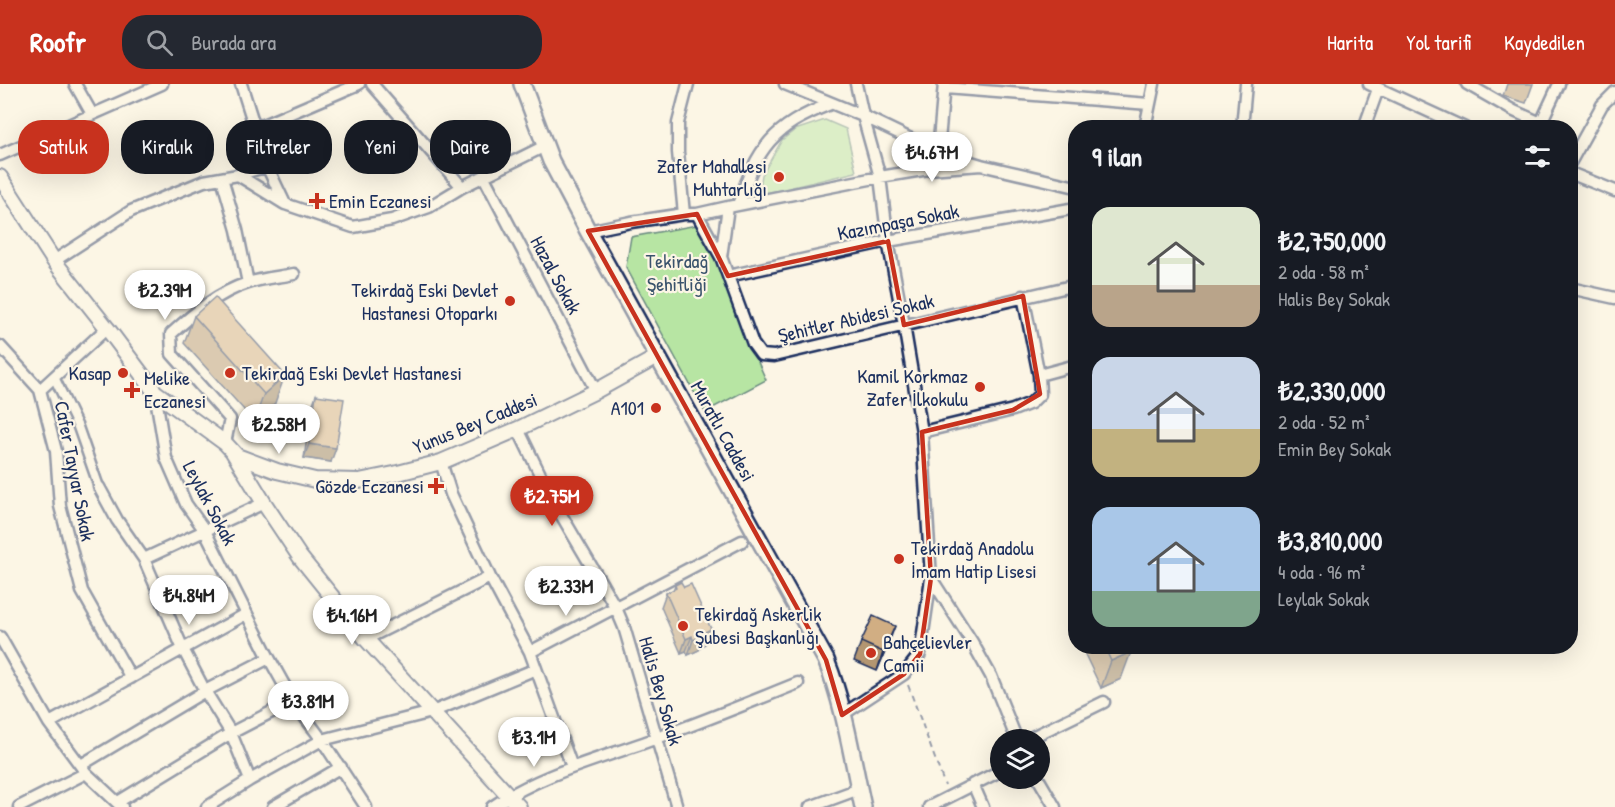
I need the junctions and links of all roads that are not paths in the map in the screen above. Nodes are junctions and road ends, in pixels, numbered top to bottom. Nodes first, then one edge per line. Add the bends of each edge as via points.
1 (75, 84) edge
2 (162, 84) edge
3 (241, 84) edge
4 (358, 84) edge
5 (372, 84) edge
6 (522, 84) edge
7 (688, 84) edge
8 (784, 84) edge
9 (856, 84) edge
10 (1155, 84) edge
11 (1246, 84) edge
12 (1467, 84) edge
13 (1559, 84) edge
14 (944, 86) edge
15 (1373, 87) edge
16 (1615, 92) edge
17 (830, 104) junction
18 (1149, 104) junction
19 (92, 114) junction
20 (863, 116) junction
21 (253, 120) edge
22 (275, 120) edge
23 (1146, 120) edge
24 (1243, 120) edge
25 (1366, 120) edge
26 (1447, 120) edge
27 (1531, 120) edge
28 (1542, 120) edge
29 (545, 146) junction
30 (1578, 148) edge
31 (938, 152) junction
32 (0, 155) edge
33 (981, 165) junction
34 (241, 174) edge
35 (271, 174) edge
36 (238, 175) junction
37 (1578, 176) edge
38 (0, 177) edge
39 (484, 177) junction
40 (880, 177) junction
41 (222, 178) junction
42 (1068, 185) edge
43 (462, 187) junction
44 (1615, 191) edge
45 (285, 204) junction
46 (733, 206) junction
47 (1068, 209) edge
48 (684, 214) junction
49 (697, 214) junction
50 (588, 231) junction
51 (888, 241) junction
52 (721, 258) junction
53 (54, 261) junction
54 (294, 274) dead end
55 (728, 276) junction
56 (248, 283) junction
57 (1068, 287) edge
58 (1578, 290) edge
59 (1023, 296) junction
60 (1615, 298) edge
61 (904, 325) junction
62 (107, 328) junction
63 (0, 346) edge
64 (657, 357) junction
65 (1068, 367) edge
66 (1039, 375) junction
67 (54, 377) junction
68 (40, 390) junction
69 (596, 391) junction
70 (155, 392) junction
71 (518, 429) junction
72 (922, 432) junction
73 (229, 447) junction
74 (441, 462) junction
75 (99, 487) joint
76 (264, 504) junction
77 (205, 531) junction
78 (742, 541) dead end
79 (144, 559) junction
80 (490, 577) junction
81 (931, 578) junction
82 (616, 608) junction
83 (246, 614) junction
84 (0, 637) edge
85 (366, 639) junction
86 (183, 649) junction
87 (530, 652) junction
88 (269, 658) junction
89 (536, 669) junction
90 (131, 678) junction
91 (798, 683) dead end
92 (205, 691) junction
93 (293, 701) junction
94 (1104, 702) dead end
95 (432, 712) junction
96 (842, 715) junction
97 (49, 723) junction
98 (1013, 729) edge
99 (1049, 729) edge
100 (231, 733) junction
101 (657, 738) junction
102 (322, 740) junction
103 (340, 767) junction
104 (572, 767) junction
105 (83, 769) junction
106 (990, 776) edge
107 (250, 780) junction
108 (973, 784) junction
109 (859, 789) junction
110 (1044, 789) edge
111 (508, 796) junction
112 (120, 804) edge
113 (19, 807) edge
114 (207, 807) edge
115 (273, 807) edge
116 (366, 807) edge
117 (492, 807) edge
118 (519, 807) edge
119 (677, 807) edge
120 (810, 807) edge
121 (863, 807) edge
122 (929, 807) edge
123 (983, 807) edge
124 (1055, 807) edge

1 - 19 street
2 - 19 street
3 - 21 street
4 - 22 street
5 - 43 street
6 - 29 main road, Muratlı Caddesi
7 - 48 street via 678,123
8 - 17 street
9 - 20 street
10 - 18 street
11 - 24 street
12 - 27 street
13 - 28 street
14 - 18 street
14 - 31 street
15 - 25 street
15 - 26 street
16 - 30 street via 1602,105
17 - 20 street
17 - 46 street via 781,129 764,146
18 - 23 street
19 - 32 street
20 - 31 street
20 - 40 street
29 - 39 street
29 - 50 main road, Muratlı Caddesi
31 - 33 street
33 - 40 street
33 - 42 street
34 - 36 street
35 - 45 street
36 - 41 street
36 - 45 street
37 - 44 street
38 - 53 street, Yunus Bey Caddesi
39 - 43 street
39 - 69 street, Hazal Sokak
40 - 46 street
40 - 51 street
41 - 53 street via 204,181 131,211
41 - 56 street
43 - 45 street via 429,207 392,220 353,227
46 - 49 street
46 - 52 street
47 - 51 street, Kazımpaşa Sokak
48 - 49 street
48 - 50 street
49 - 52 street, Şehitler Abidesi Sokak
50 - 64 main road, Muratlı Caddesi
51 - 55 street, Kazımpaşa Sokak
51 - 61 street
52 - 55 street, Şehitler Abidesi Sokak
53 - 62 street, Yunus Bey Caddesi
54 - 56 street
55 - 61 street, Şehitler Abidesi Sokak via 753,344 761,355 774,356
56 - 73 street via 221,295 171,334 172,354 230,419
57 - 59 street, Şehitler Abidesi Sokak
58 - 60 street
59 - 61 street, Şehitler Abidesi Sokak
59 - 66 street
61 - 72 street
62 - 67 street
62 - 70 street, Yunus Bey Caddesi
63 - 68 street, Cafer Tayyar Sokak
64 - 69 street, Yunus Bey Caddesi
64 - 96 main road, Muratlı Caddesi via 826,660
65 - 66 street
66 - 72 street via 1040,394 1031,403
67 - 68 street
67 - 75 street
68 - 90 street, Cafer Tayyar Sokak via 56,451 60,507 82,591
69 - 71 street, Yunus Bey Caddesi
70 - 73 street, Yunus Bey Caddesi
70 - 77 street, Leylak Sokak via 166,458 186,504
71 - 74 street, Yunus Bey Caddesi
71 - 82 street, Halis Bey Sokak via 553,501
72 - 81 street
73 - 74 street, Yunus Bey Caddesi via 237,456 315,480 359,481
73 - 76 street
74 - 80 street via 451,494
75 - 79 street
76 - 77 street
76 - 85 street via 300,557
77 - 79 street
77 - 83 street, Leylak Sokak
78 - 82 street
79 - 86 street
80 - 85 street
80 - 87 street
81 - 96 street via 920,654 904,674
81 - 98 street via 991,676
82 - 87 street
82 - 101 street, Halis Bey Sokak
83 - 86 street
83 - 88 street, Leylak Sokak
84 - 97 street
85 - 95 street
86 - 90 street
86 - 92 street
87 - 89 street
88 - 92 street
88 - 93 street, Leylak Sokak
89 - 95 street
89 - 104 street
90 - 97 street
91 - 101 street
92 - 100 street
92 - 105 street
93 - 100 street
93 - 102 street, Leylak Sokak
94 - 99 street
95 - 102 street
95 - 111 street
96 - 109 main road, Muratlı Caddesi
97 - 105 street
100 - 107 street
100 - 112 street
101 - 104 street
101 - 119 street, Halis Bey Sokak
102 - 103 street, Leylak Sokak
102 - 107 street
103 - 115 street
103 - 116 street, Leylak Sokak
104 - 111 street
105 - 112 street
105 - 113 street
106 - 108 street
107 - 114 street
108 - 122 street
108 - 123 street
109 - 120 street
109 - 121 main road, Muratlı Caddesi
110 - 124 street
111 - 117 street
111 - 118 street

